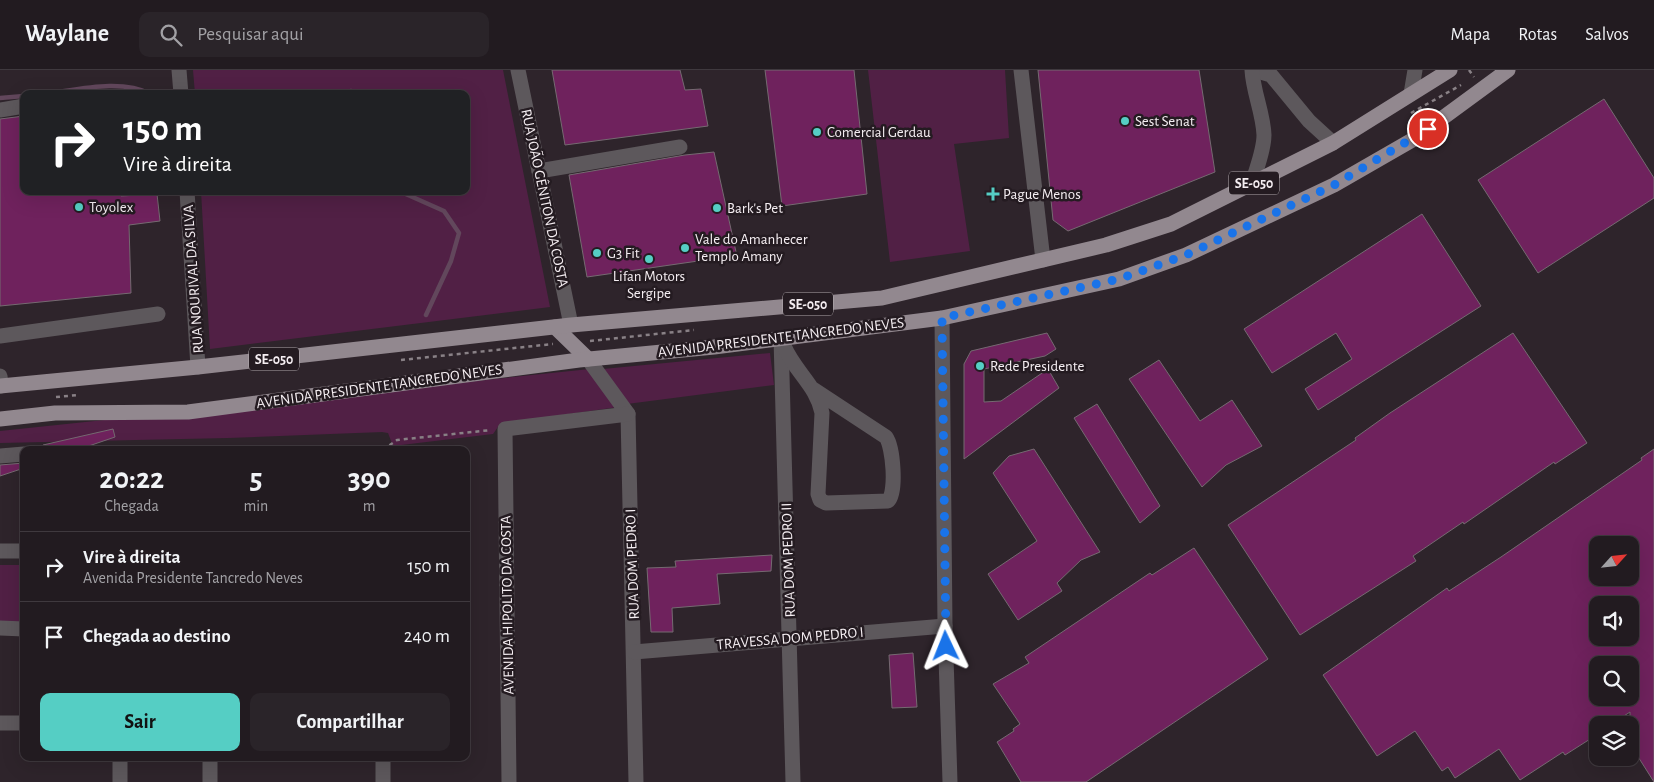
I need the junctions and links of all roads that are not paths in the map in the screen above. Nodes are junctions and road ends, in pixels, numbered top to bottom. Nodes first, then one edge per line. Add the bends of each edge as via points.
1 (179, 70) edge
2 (518, 70) edge
3 (1021, 70) edge
4 (1253, 70) edge
5 (1415, 70) edge
6 (1450, 70) edge
7 (1508, 70) edge
8 (180, 90) edge
9 (1411, 94) junction
10 (20, 107) edge
11 (0, 110) edge
12 (1333, 143) junction
13 (680, 147) dead end
14 (539, 171) junction
15 (1252, 184) junction
16 (187, 195) edge
17 (1042, 260) junction
18 (158, 314) dead end
19 (942, 318) junction
20 (571, 326) junction
21 (555, 327) junction
22 (0, 336) edge
23 (781, 338) junction
24 (579, 342) junction
25 (594, 358) junction
26 (198, 367) junction
27 (0, 382) edge
28 (813, 389) junction
29 (628, 414) junction
30 (0, 419) edge
31 (20, 454) edge
32 (0, 456) edge
33 (0, 551) edge
34 (20, 551) edge
35 (945, 626) junction
36 (0, 628) edge
37 (20, 629) edge
38 (790, 638) junction
39 (634, 652) junction
40 (0, 723) edge
41 (20, 723) edge
42 (120, 761) edge
43 (210, 761) edge
44 (383, 761) edge
45 (120, 782) edge
46 (210, 782) edge
47 (383, 782) edge
48 (509, 782) edge
49 (636, 782) edge
50 (793, 782) edge
51 (950, 782) edge

1 - 8 street
2 - 14 street, RUA JOÃO GÊNITON DA COSTA
3 - 17 street
4 - 12 street via 1272,75 1309,122
4 - 15 street via 1252,87 1260,108 1264,138
5 - 9 street
6 - 9 main road, AVENIDA PRESIDENTE TANCREDO NEVES / SE-050
7 - 19 main road, AVENIDA PRESIDENTE TANCREDO NEVES / SE-050 via 1406,143 1334,185 1186,255 1119,279
9 - 12 main road, AVENIDA PRESIDENTE TANCREDO NEVES / SE-050
10 - 11 street
12 - 15 main road, AVENIDA PRESIDENTE TANCREDO NEVES / SE-050
13 - 14 street
14 - 20 street, RUA JOÃO GÊNITON DA COSTA
15 - 17 main road, AVENIDA PRESIDENTE TANCREDO NEVES / SE-050 via 1171,224 1106,245
16 - 26 street, RUA NOURIVAL DA SILVA
17 - 20 main road, AVENIDA PRESIDENTE TANCREDO NEVES / SE-050 via 882,298
18 - 22 street
19 - 23 main road, AVENIDA PRESIDENTE TANCREDO NEVES / SE-050
19 - 35 street
20 - 21 main road, AVENIDA PRESIDENTE TANCREDO NEVES / SE-050
20 - 24 main road
21 - 24 main road
21 - 26 main road, AVENIDA PRESIDENTE TANCREDO NEVES / SE-050
23 - 25 main road, AVENIDA PRESIDENTE TANCREDO NEVES / SE-050
23 - 28 street via 792,363
23 - 38 street, RUA DOM PEDRO II
24 - 25 main road
25 - 29 street
25 - 30 main road, AVENIDA PRESIDENTE TANCREDO NEVES / SE-050 via 188,412 55,413
26 - 27 main road, AVENIDA PRESIDENTE TANCREDO NEVES / SE-050
28 - 28 street via 820,400 822,413 819,498 826,503 888,501 893,492 891,444 886,437
29 - 39 street, RUA DOM PEDRO I
29 - 48 street, AVENIDA HIPOLITO DA COSTA via 505,429
31 - 32 street
33 - 34 street
35 - 38 street, TRAVESSA DOM PEDRO I
35 - 51 street
36 - 37 street
38 - 39 street, TRAVESSA DOM PEDRO I
38 - 50 street, RUA DOM PEDRO II
39 - 49 street, RUA DOM PEDRO I
40 - 41 street
42 - 45 street
43 - 46 street
44 - 47 street

